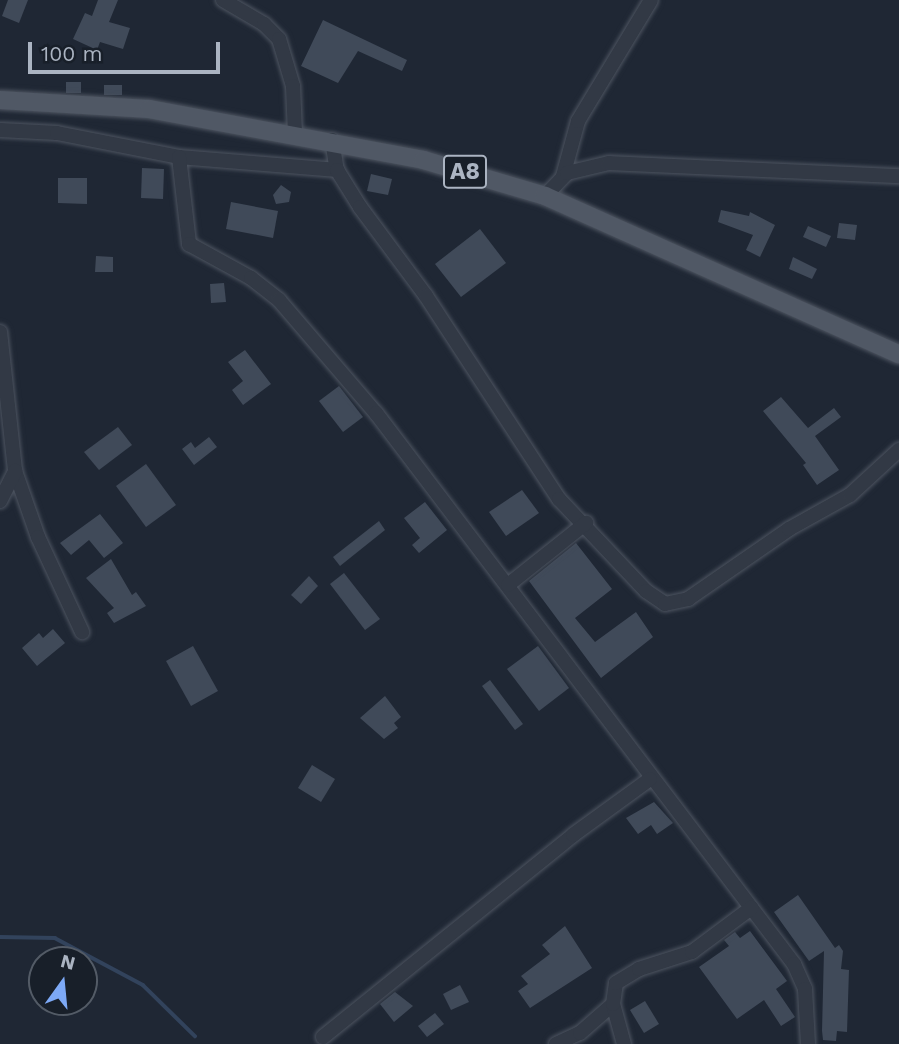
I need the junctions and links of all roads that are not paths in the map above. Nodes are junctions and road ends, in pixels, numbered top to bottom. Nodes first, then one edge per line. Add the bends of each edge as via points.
1 (223, 0) edge
2 (651, 0) edge
3 (0, 100) edge
4 (0, 130) edge
5 (295, 134) junction
6 (332, 140) junction
7 (179, 157) junction
8 (337, 170) junction
9 (563, 176) junction
10 (899, 176) edge
11 (545, 196) junction
12 (0, 332) edge
13 (899, 354) edge
14 (899, 450) edge
15 (15, 471) junction
16 (0, 501) edge
17 (586, 523) junction
18 (508, 585) junction
19 (82, 632) dead end
20 (650, 779) junction
21 (751, 908) junction
22 (613, 1004) junction
23 (323, 1037) dead end
24 (556, 1044) edge
25 (624, 1044) edge
26 (808, 1044) edge

1 - 5 street via 264,24 279,40 293,86
2 - 9 street via 578,121
3 - 5 main road, A8 via 149,109
4 - 7 street via 57,133
5 - 6 main road, A8
6 - 8 street
6 - 11 main road, A8 via 423,160
7 - 8 street
7 - 18 street via 189,244 251,278 310,333
8 - 17 street via 559,499
9 - 10 street via 609,163
9 - 11 street
11 - 13 main road, A8
12 - 15 street
14 - 17 street via 850,495 789,529 688,599 664,604 646,591
15 - 16 street
15 - 19 street via 38,537
17 - 18 street
18 - 20 street
20 - 21 street
20 - 23 street via 573,835
21 - 22 street via 692,952 639,969 616,983
21 - 26 street via 802,979
22 - 24 street via 580,1033
22 - 25 street

